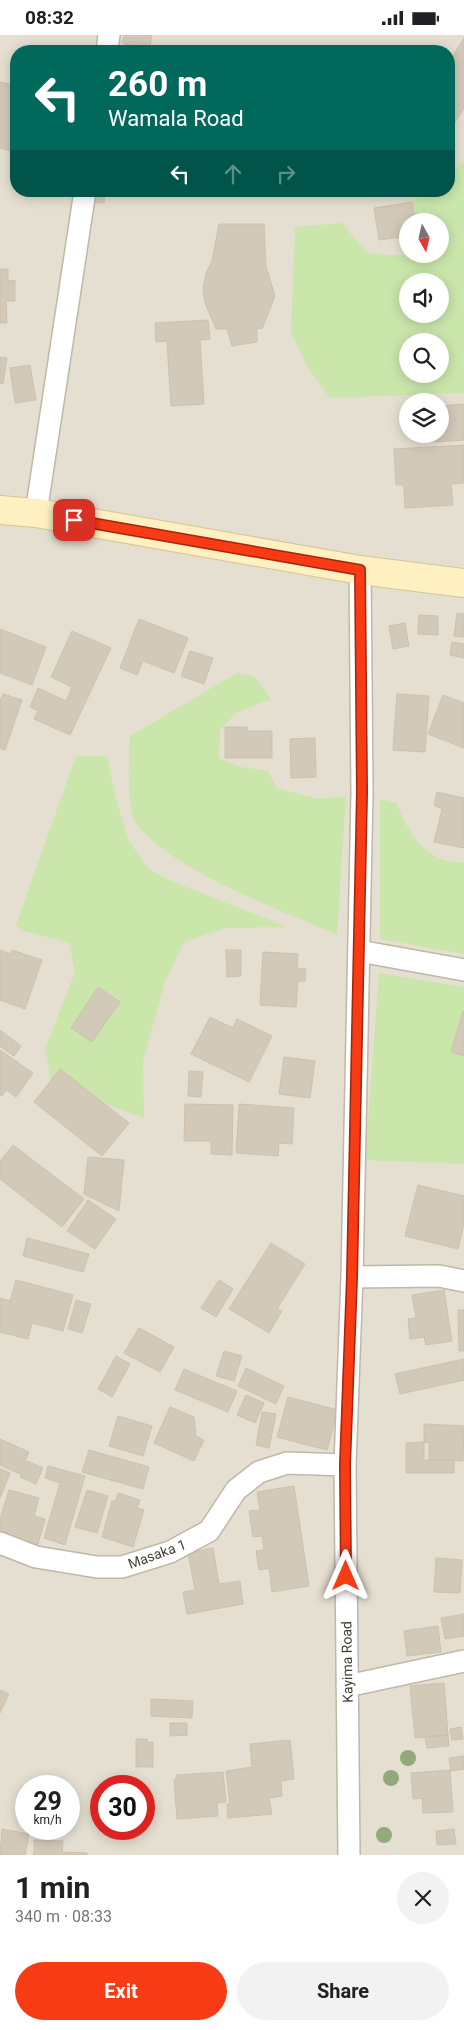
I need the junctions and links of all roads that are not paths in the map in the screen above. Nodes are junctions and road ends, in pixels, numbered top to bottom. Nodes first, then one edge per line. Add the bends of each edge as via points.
1 (84, 197) edge
2 (0, 510) edge
3 (36, 513) junction
4 (360, 570) junction
5 (464, 583) edge
6 (359, 951) junction
7 (464, 971) edge
8 (352, 1277) junction
9 (464, 1281) edge
10 (345, 1465) junction
11 (0, 1543) edge
12 (464, 1661) edge
13 (347, 1686) junction
14 (349, 1855) edge

1 - 3 street
2 - 3 street
3 - 4 street
4 - 5 street
4 - 6 street, Kayima Road via 362,792
6 - 7 street
6 - 8 street, Kayima Road
8 - 9 street via 439,1276
8 - 10 street, Kayima Road
10 - 11 street, Masaka 1 via 287,1463 259,1472 236,1490 209,1531 170,1552 122,1567 97,1567 36,1557
10 - 13 street, Kayima Road
12 - 13 street
13 - 14 street, Kayima Road

